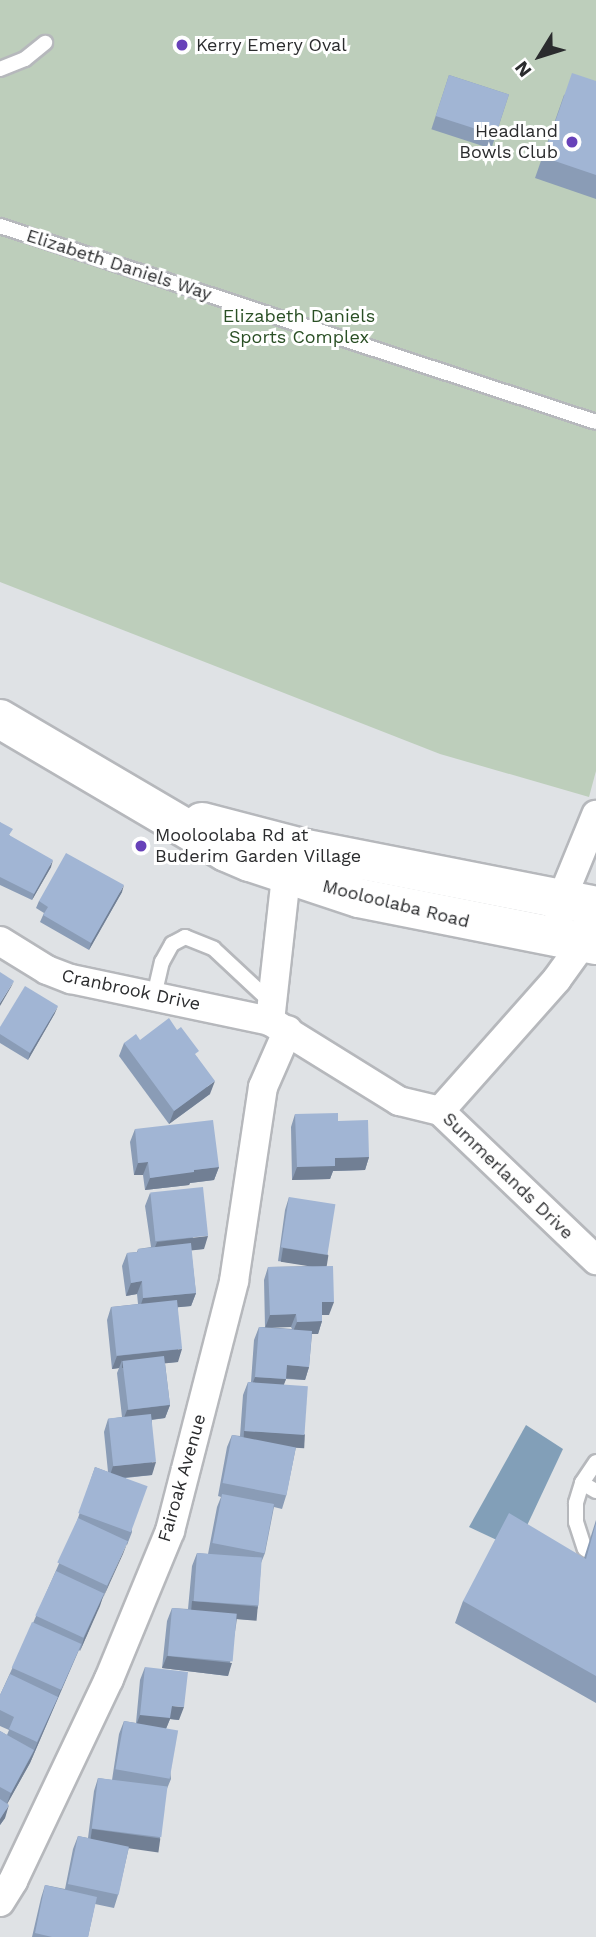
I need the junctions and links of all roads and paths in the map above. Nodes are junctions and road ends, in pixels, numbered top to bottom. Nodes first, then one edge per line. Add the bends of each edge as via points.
1 (46, 43) dead end
2 (0, 69) edge
3 (0, 226) edge
4 (596, 422) edge
5 (0, 719) edge
6 (169, 816) junction
7 (596, 816) edge
8 (286, 875) junction
9 (586, 900) edge
10 (0, 941) edge
11 (578, 942) edge
12 (154, 996) junction
13 (276, 1018) junction
14 (440, 1111) junction
15 (596, 1260) edge
16 (596, 1462) edge
17 (582, 1483) junction
18 (596, 1491) edge
19 (596, 1556) edge
20 (0, 1902) edge

1 - 2 lane via 25,59
3 - 4 lane, Elizabeth Daniels Way
5 - 6 main road, Mooloolaba Road
6 - 8 main road, Mooloolaba Road via 226,852
6 - 9 main road, Mooloolaba Road via 306,849
7 - 9 street
8 - 11 main road, Mooloolaba Road via 359,898
8 - 13 street, Fairoak Avenue
9 - 11 street
10 - 12 street, Cranbrook Drive via 58,975
11 - 14 street via 557,979
12 - 13 street, Cranbrook Drive
12 - 13 lane via 162,962 172,944 185,937 214,949
13 - 14 street, Summerlands Drive via 399,1101
13 - 20 street, Fairoak Avenue via 234,1281 170,1531 109,1679
14 - 15 street, Summerlands Drive
16 - 17 lane
17 - 18 lane
17 - 19 lane via 576,1522 586,1549

